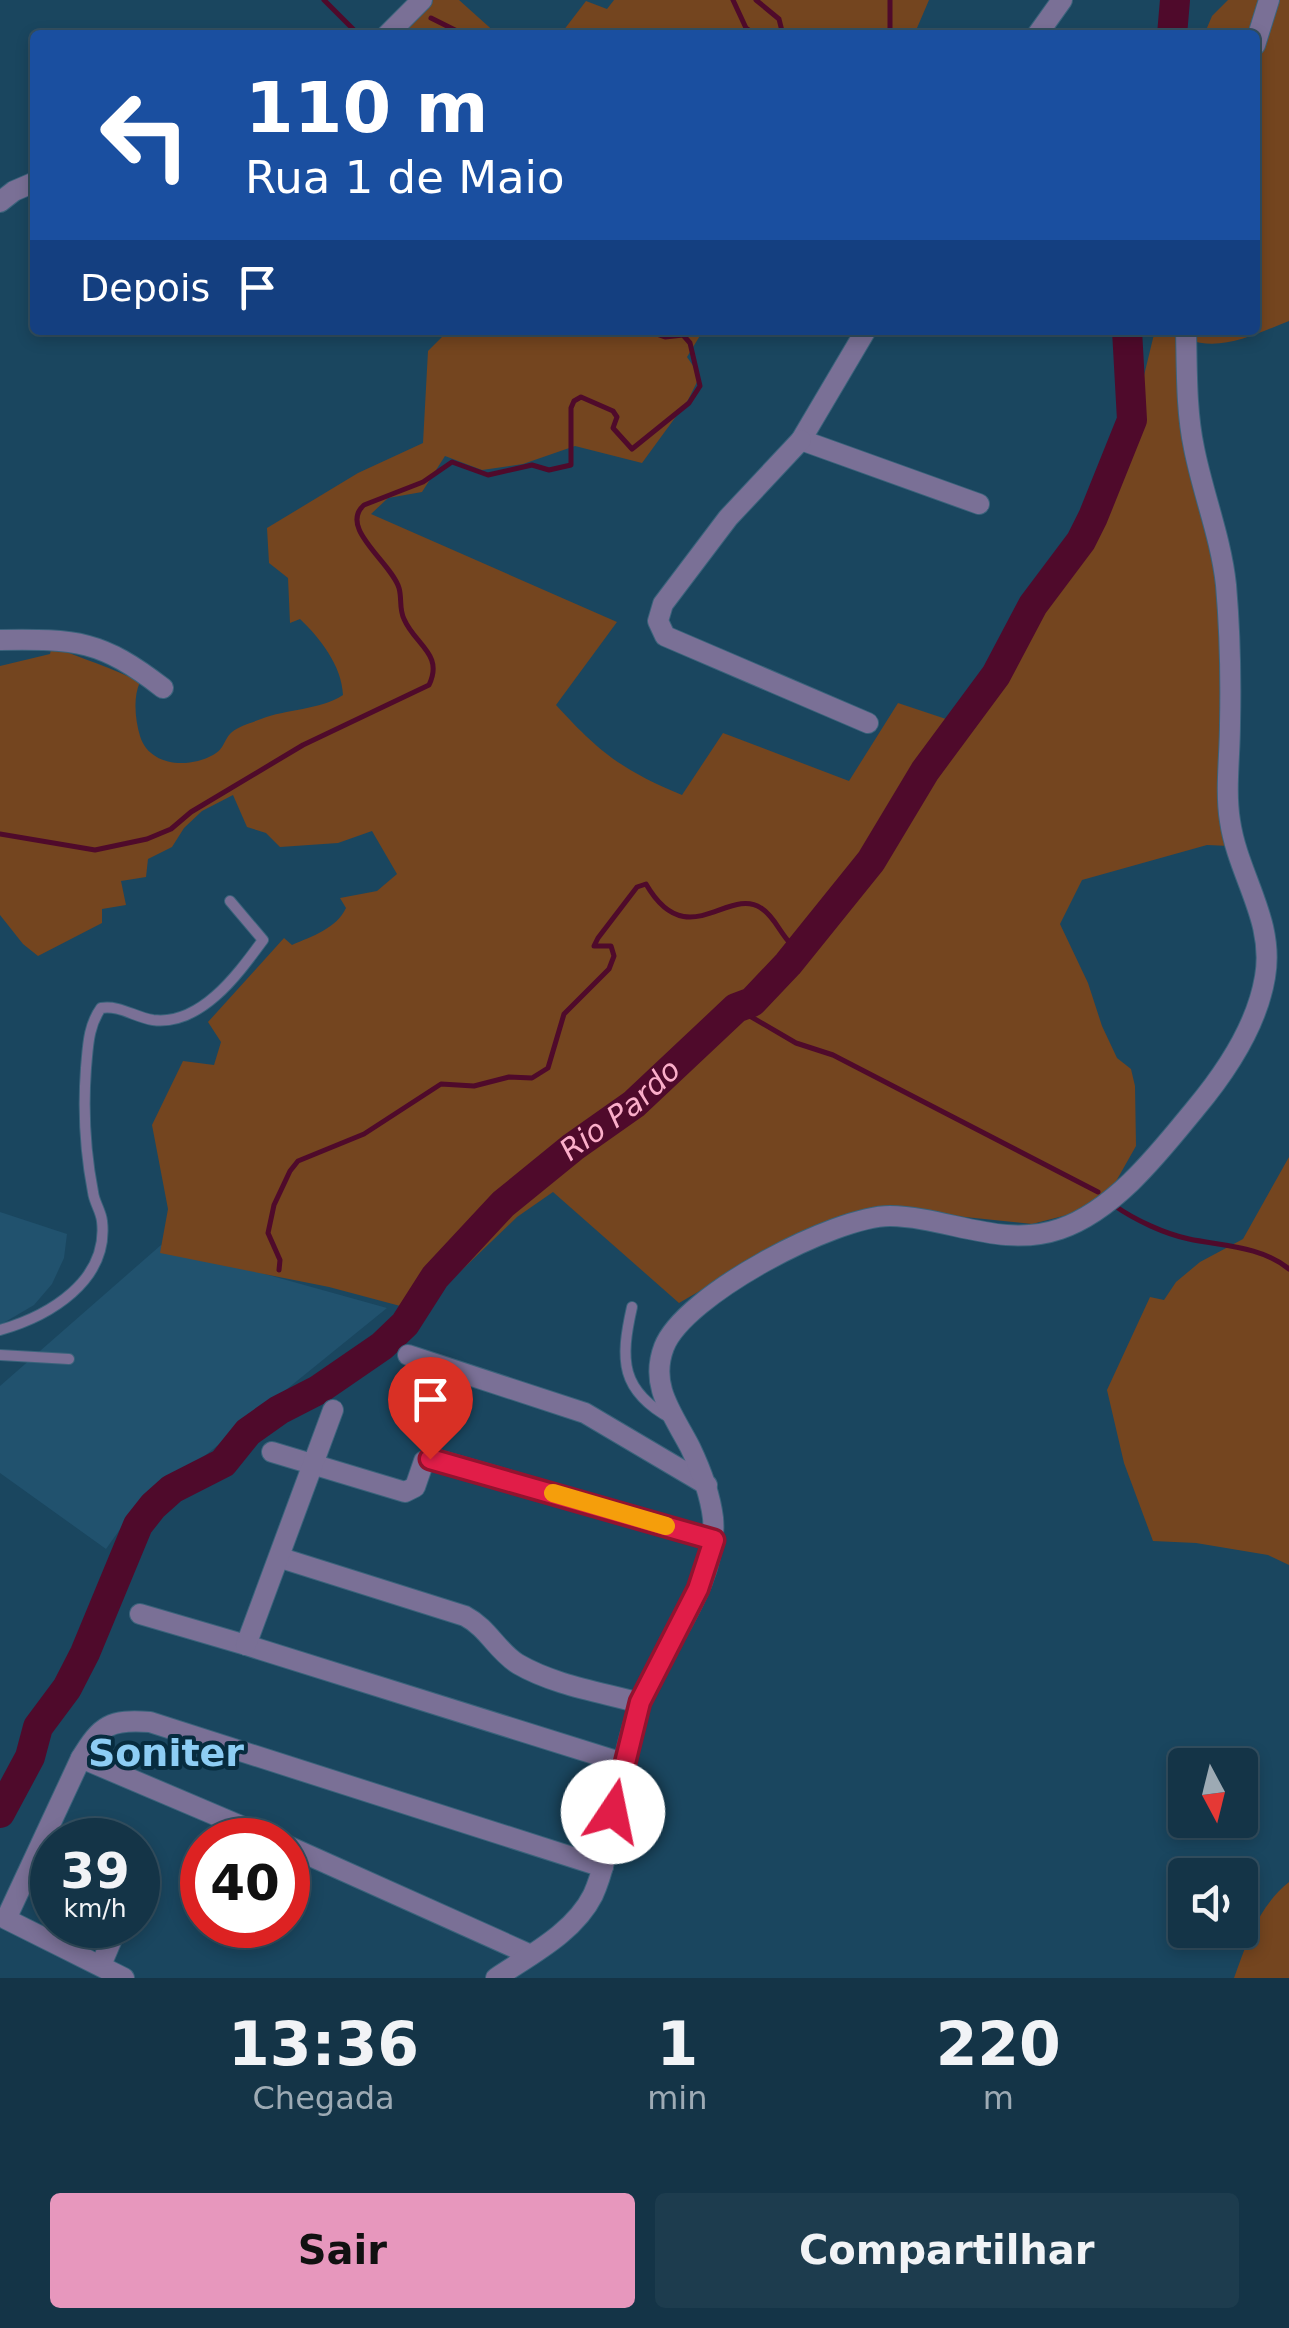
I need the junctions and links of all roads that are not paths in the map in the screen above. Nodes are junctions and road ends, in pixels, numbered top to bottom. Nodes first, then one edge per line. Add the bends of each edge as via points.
1 (422, 0) edge
2 (1062, 0) edge
3 (1268, 0) edge
4 (392, 30) edge
5 (1040, 30) edge
6 (1259, 30) edge
7 (30, 185) edge
8 (0, 202) edge
9 (863, 335) edge
10 (1186, 335) edge
11 (801, 440) junction
12 (978, 504) dead end
13 (0, 640) edge
14 (164, 688) dead end
15 (868, 724) dead end
16 (230, 901) dead end
17 (632, 1307) dead end
18 (0, 1330) edge
19 (0, 1355) edge
20 (408, 1356) dead end
21 (69, 1358) dead end
22 (334, 1410) dead end
23 (675, 1421) junction
24 (272, 1452) dead end
25 (315, 1464) junction
26 (707, 1485) junction
27 (714, 1540) junction
28 (281, 1558) junction
29 (140, 1614) dead end
30 (246, 1644) junction
31 (640, 1702) junction
32 (80, 1758) junction
33 (623, 1763) junction
34 (222, 1818) edge
35 (310, 1856) edge
36 (602, 1866) junction
37 (3, 1920) edge
38 (0, 1941) edge
39 (108, 1948) edge
40 (531, 1955) junction
41 (101, 1965) junction
42 (124, 1978) edge
43 (496, 1978) edge

1 - 4 street
2 - 5 street
3 - 6 street
7 - 8 street
9 - 11 street
10 - 23 street via 1193,444 1225,574 1230,629 1230,821 1268,937 1265,978 1234,1058 1130,1180 1065,1228 1017,1237 918,1219 866,1218 818,1235 697,1305 672,1332 660,1363 659,1384
11 - 12 street
11 - 15 street via 686,571 660,610 660,630
13 - 14 street via 82,642 109,651
16 - 18 lane via 263,940 219,994 174,1019 144,1018 112,1006 94,1018 85,1130 102,1221 100,1257 63,1300 34,1320
17 - 23 lane via 624,1342 632,1384 646,1405
19 - 21 lane
20 - 26 street via 585,1412
22 - 25 street
23 - 26 street
24 - 25 street
25 - 27 street via 405,1492 415,1486 422,1464 435,1459
25 - 28 street
26 - 27 street
27 - 31 street via 698,1589
28 - 30 street
28 - 31 street via 465,1616 530,1670
29 - 30 street
30 - 33 street
31 - 33 street
32 - 34 street
32 - 36 street via 110,1724 150,1722
32 - 37 street
33 - 36 street
35 - 40 street
36 - 40 street via 578,1916
37 - 38 street
37 - 41 street
39 - 41 street
40 - 43 street
41 - 42 street

